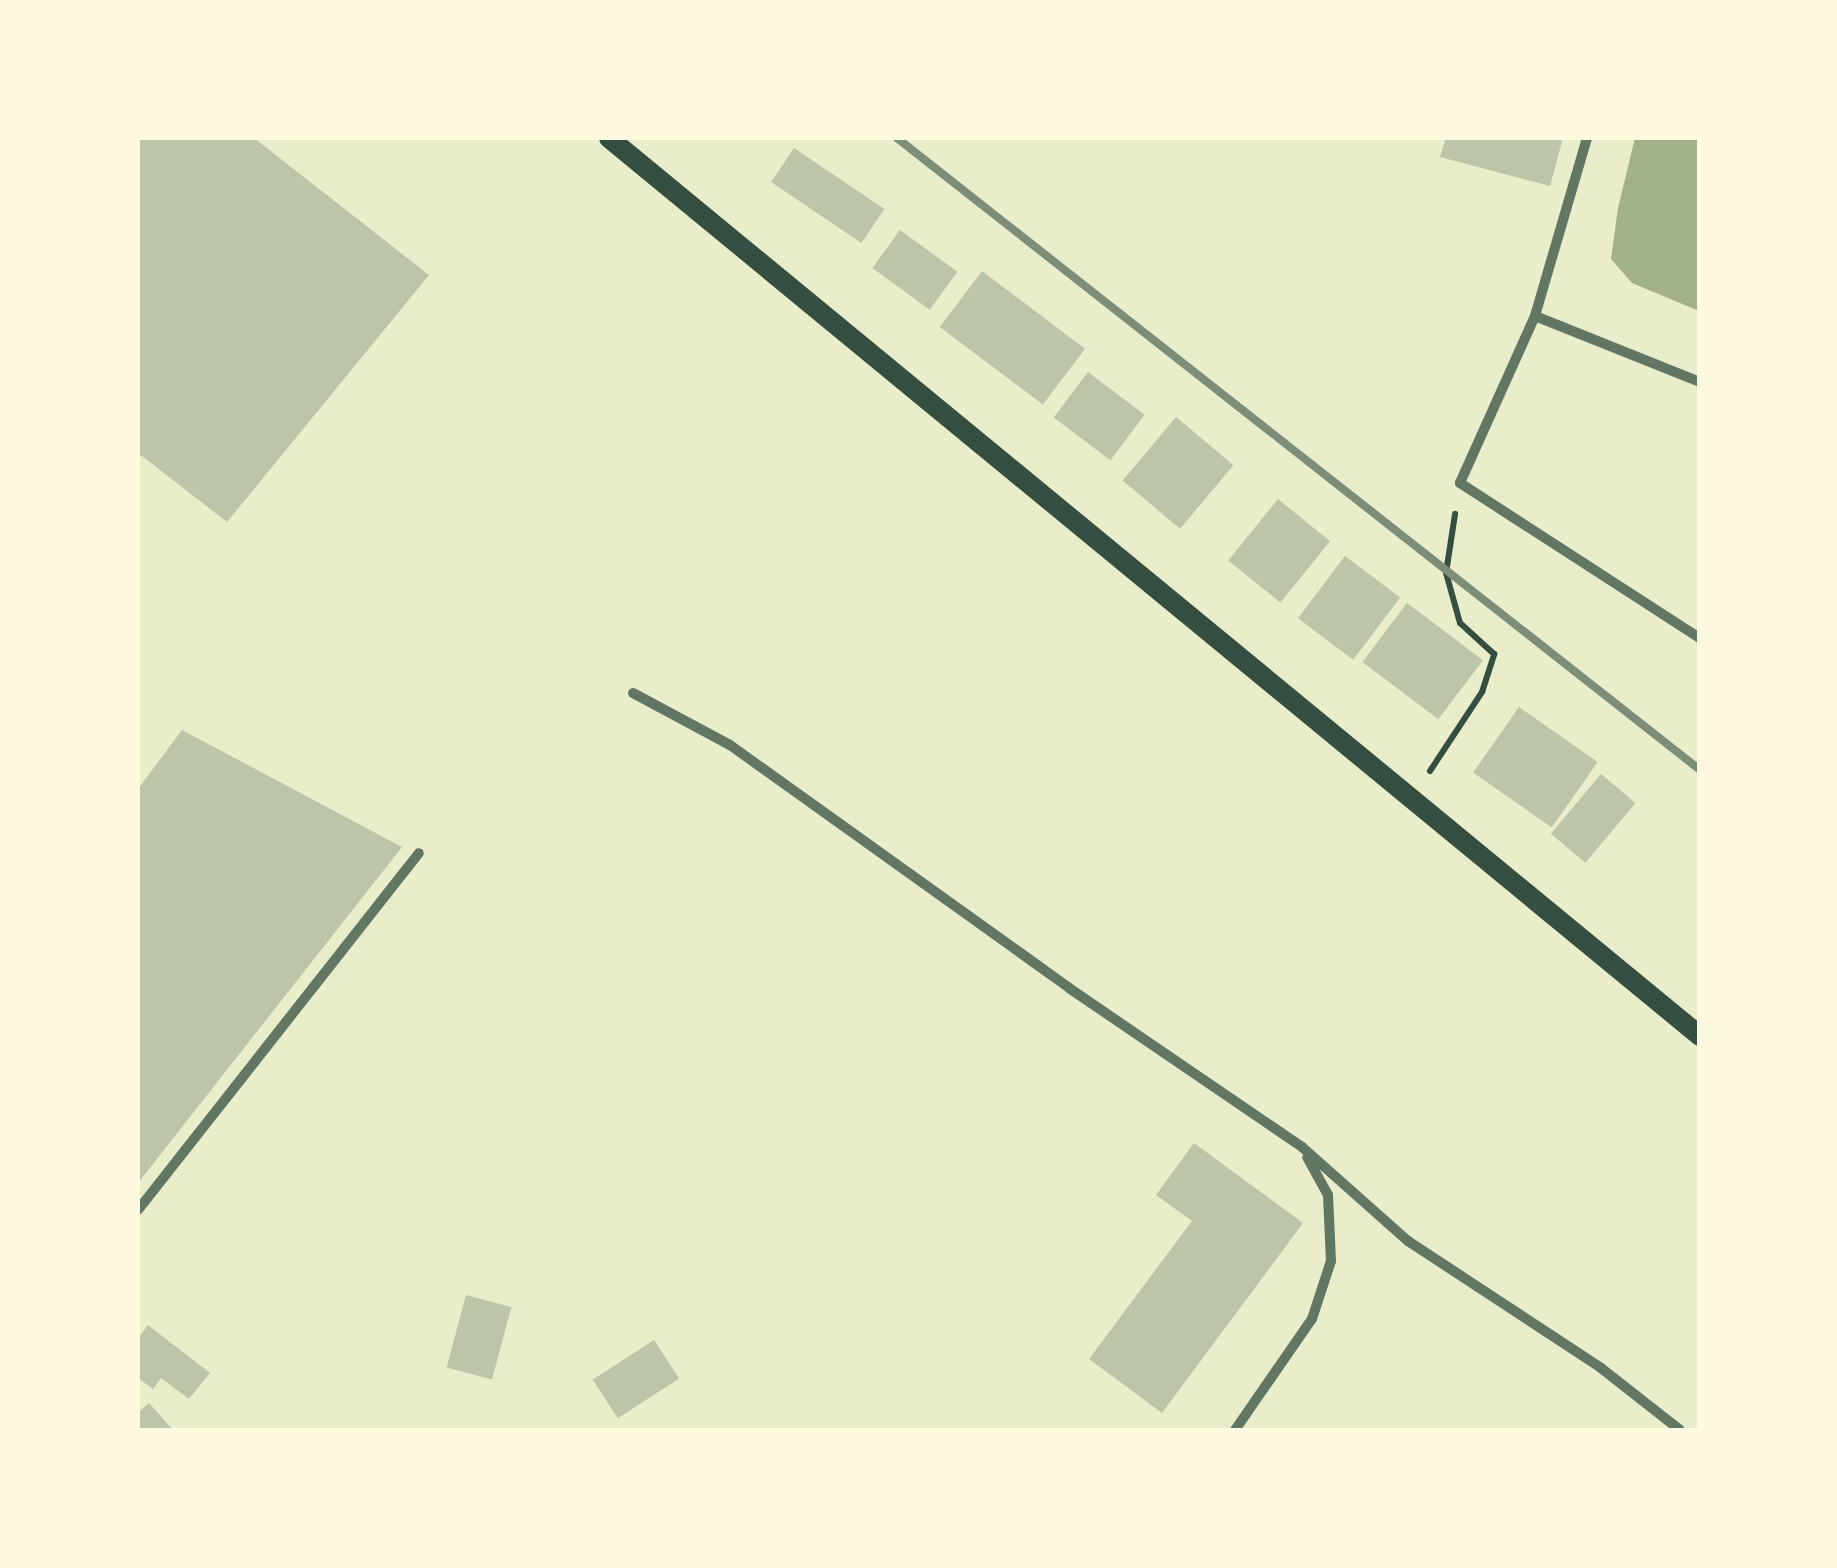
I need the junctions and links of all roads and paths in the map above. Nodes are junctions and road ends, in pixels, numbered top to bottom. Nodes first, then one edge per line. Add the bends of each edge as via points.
1 (610, 138) edge
2 (1586, 138) edge
3 (1535, 316) junction
4 (1700, 382) edge
5 (1460, 483) junction
6 (1700, 638) edge
7 (634, 692) dead end
8 (1410, 802) junction
9 (419, 853) dead end
10 (1700, 1036) edge
11 (1302, 1147) junction
12 (138, 1210) edge
13 (1235, 1430) edge
14 (1680, 1430) edge

1 - 8 main road
2 - 3 street
3 - 4 street
3 - 5 street
5 - 6 street
5 - 8 path via 1446,573 1460,623 1494,654 1482,692
7 - 11 street via 730,745
8 - 10 main road
9 - 12 street
11 - 13 street via 1328,1194 1331,1261 1312,1319
11 - 14 street via 1408,1241 1601,1368

